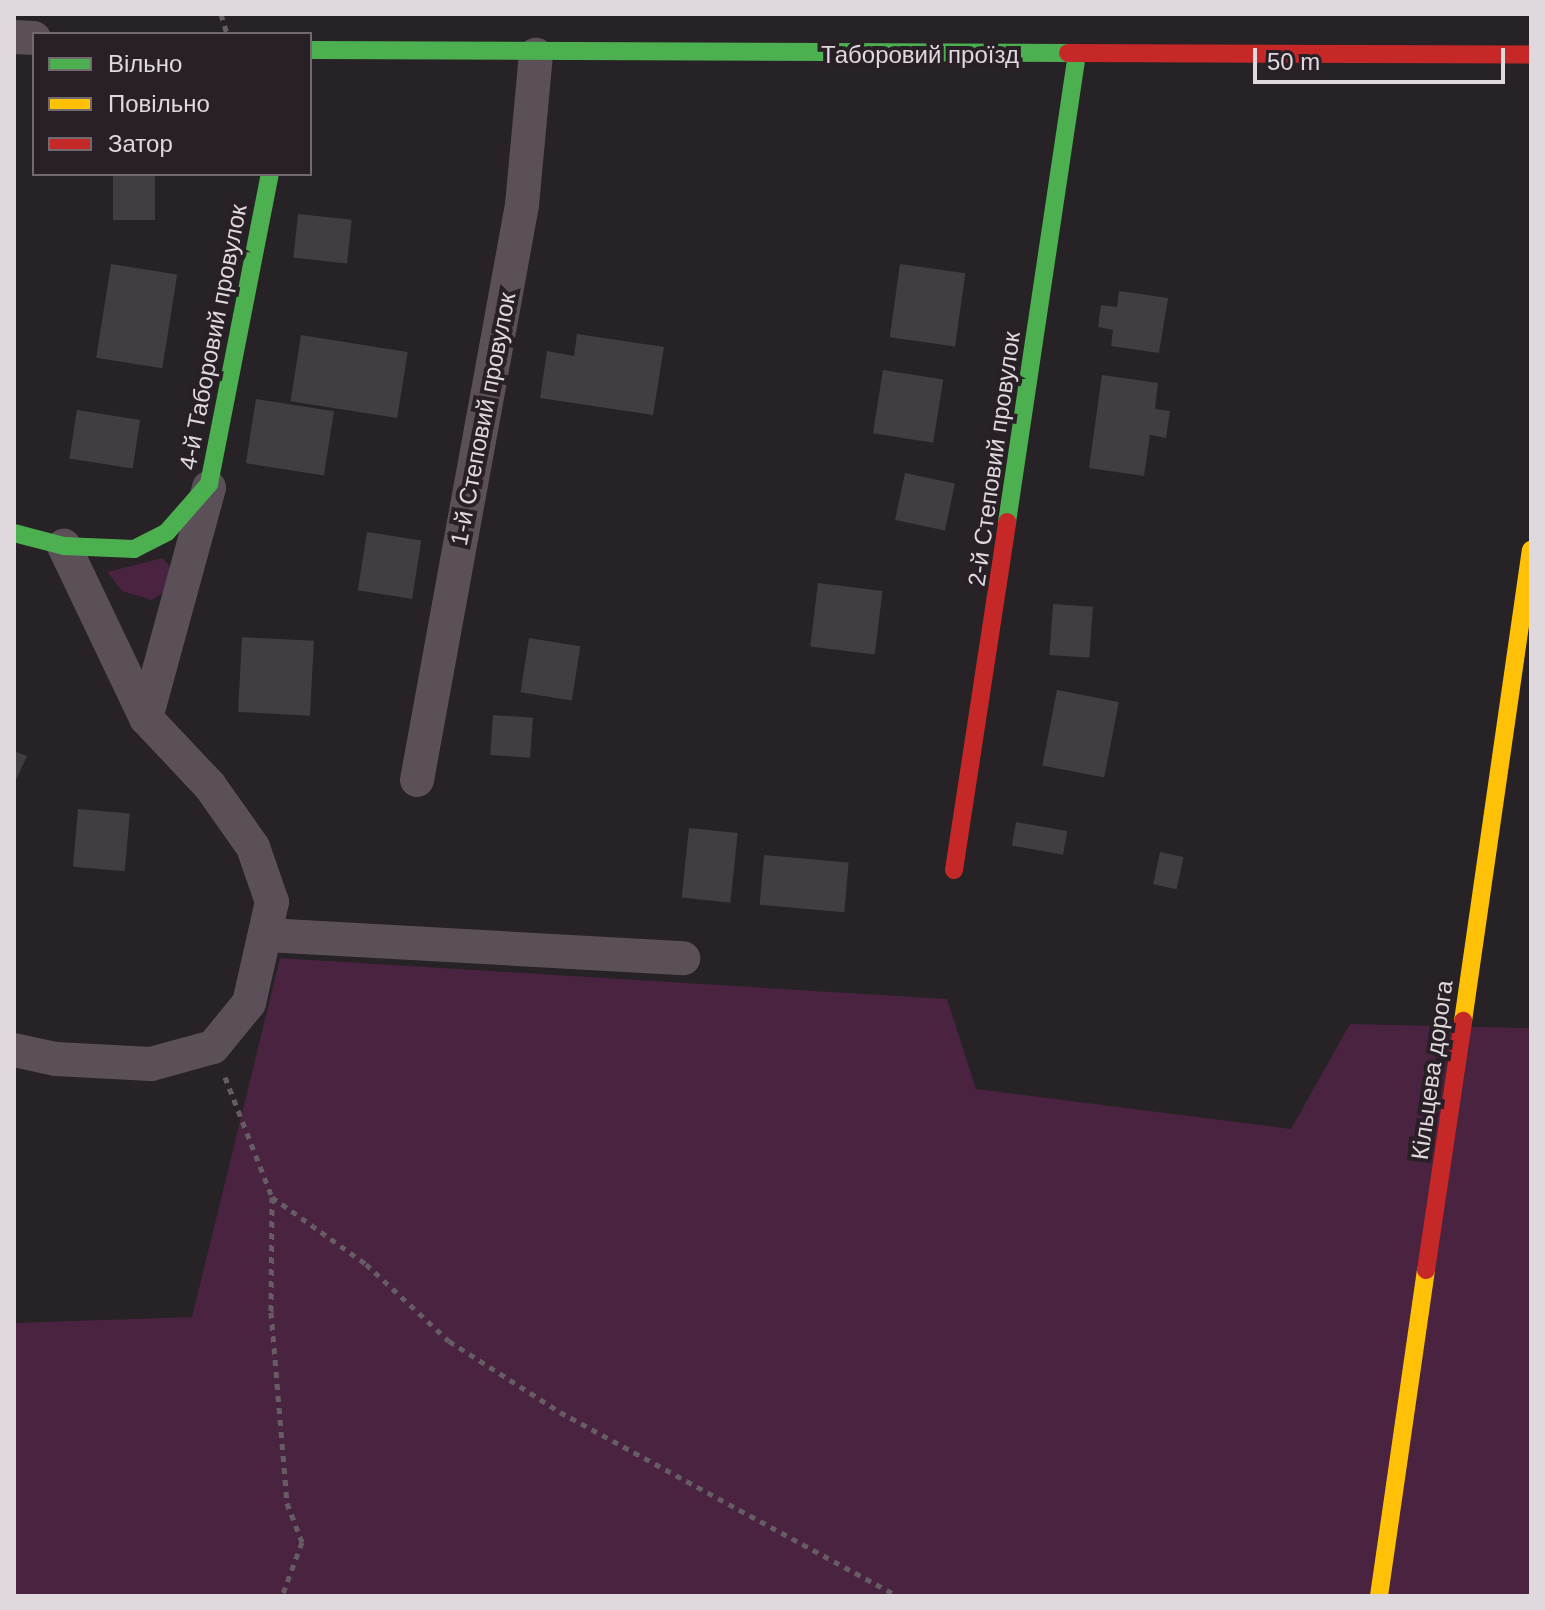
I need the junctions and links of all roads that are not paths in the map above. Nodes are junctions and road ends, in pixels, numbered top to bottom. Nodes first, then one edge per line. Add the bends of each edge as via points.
1 (312, 50) edge
2 (536, 55) junction
3 (1077, 55) junction
4 (1531, 55) edge
5 (270, 176) edge
6 (209, 484) junction
7 (14, 533) edge
8 (64, 546) junction
9 (1531, 550) edge
10 (146, 718) junction
11 (417, 780) dead end
12 (954, 870) dead end
13 (267, 935) junction
14 (683, 958) dead end
15 (14, 1050) edge
16 (1379, 1596) edge

1 - 2 main road, Таборовий проїзд
2 - 3 main road, Таборовий проїзд
2 - 11 street, 1-й Степовий провулок via 522,205
3 - 4 main road, Таборовий проїзд
3 - 12 main road, 2-й Степовий провулок
5 - 6 main road, 4-й Таборовий провулок
6 - 8 main road, 4-й Таборовий провулок via 167,532 134,549
6 - 10 street
7 - 8 main road, 4-й Таборовий провулок
8 - 10 street
9 - 16 main road, Кільцева дорога
10 - 13 street via 210,786 253,847 272,902
13 - 14 street
13 - 15 street via 249,1003 213,1047 151,1064 56,1059

